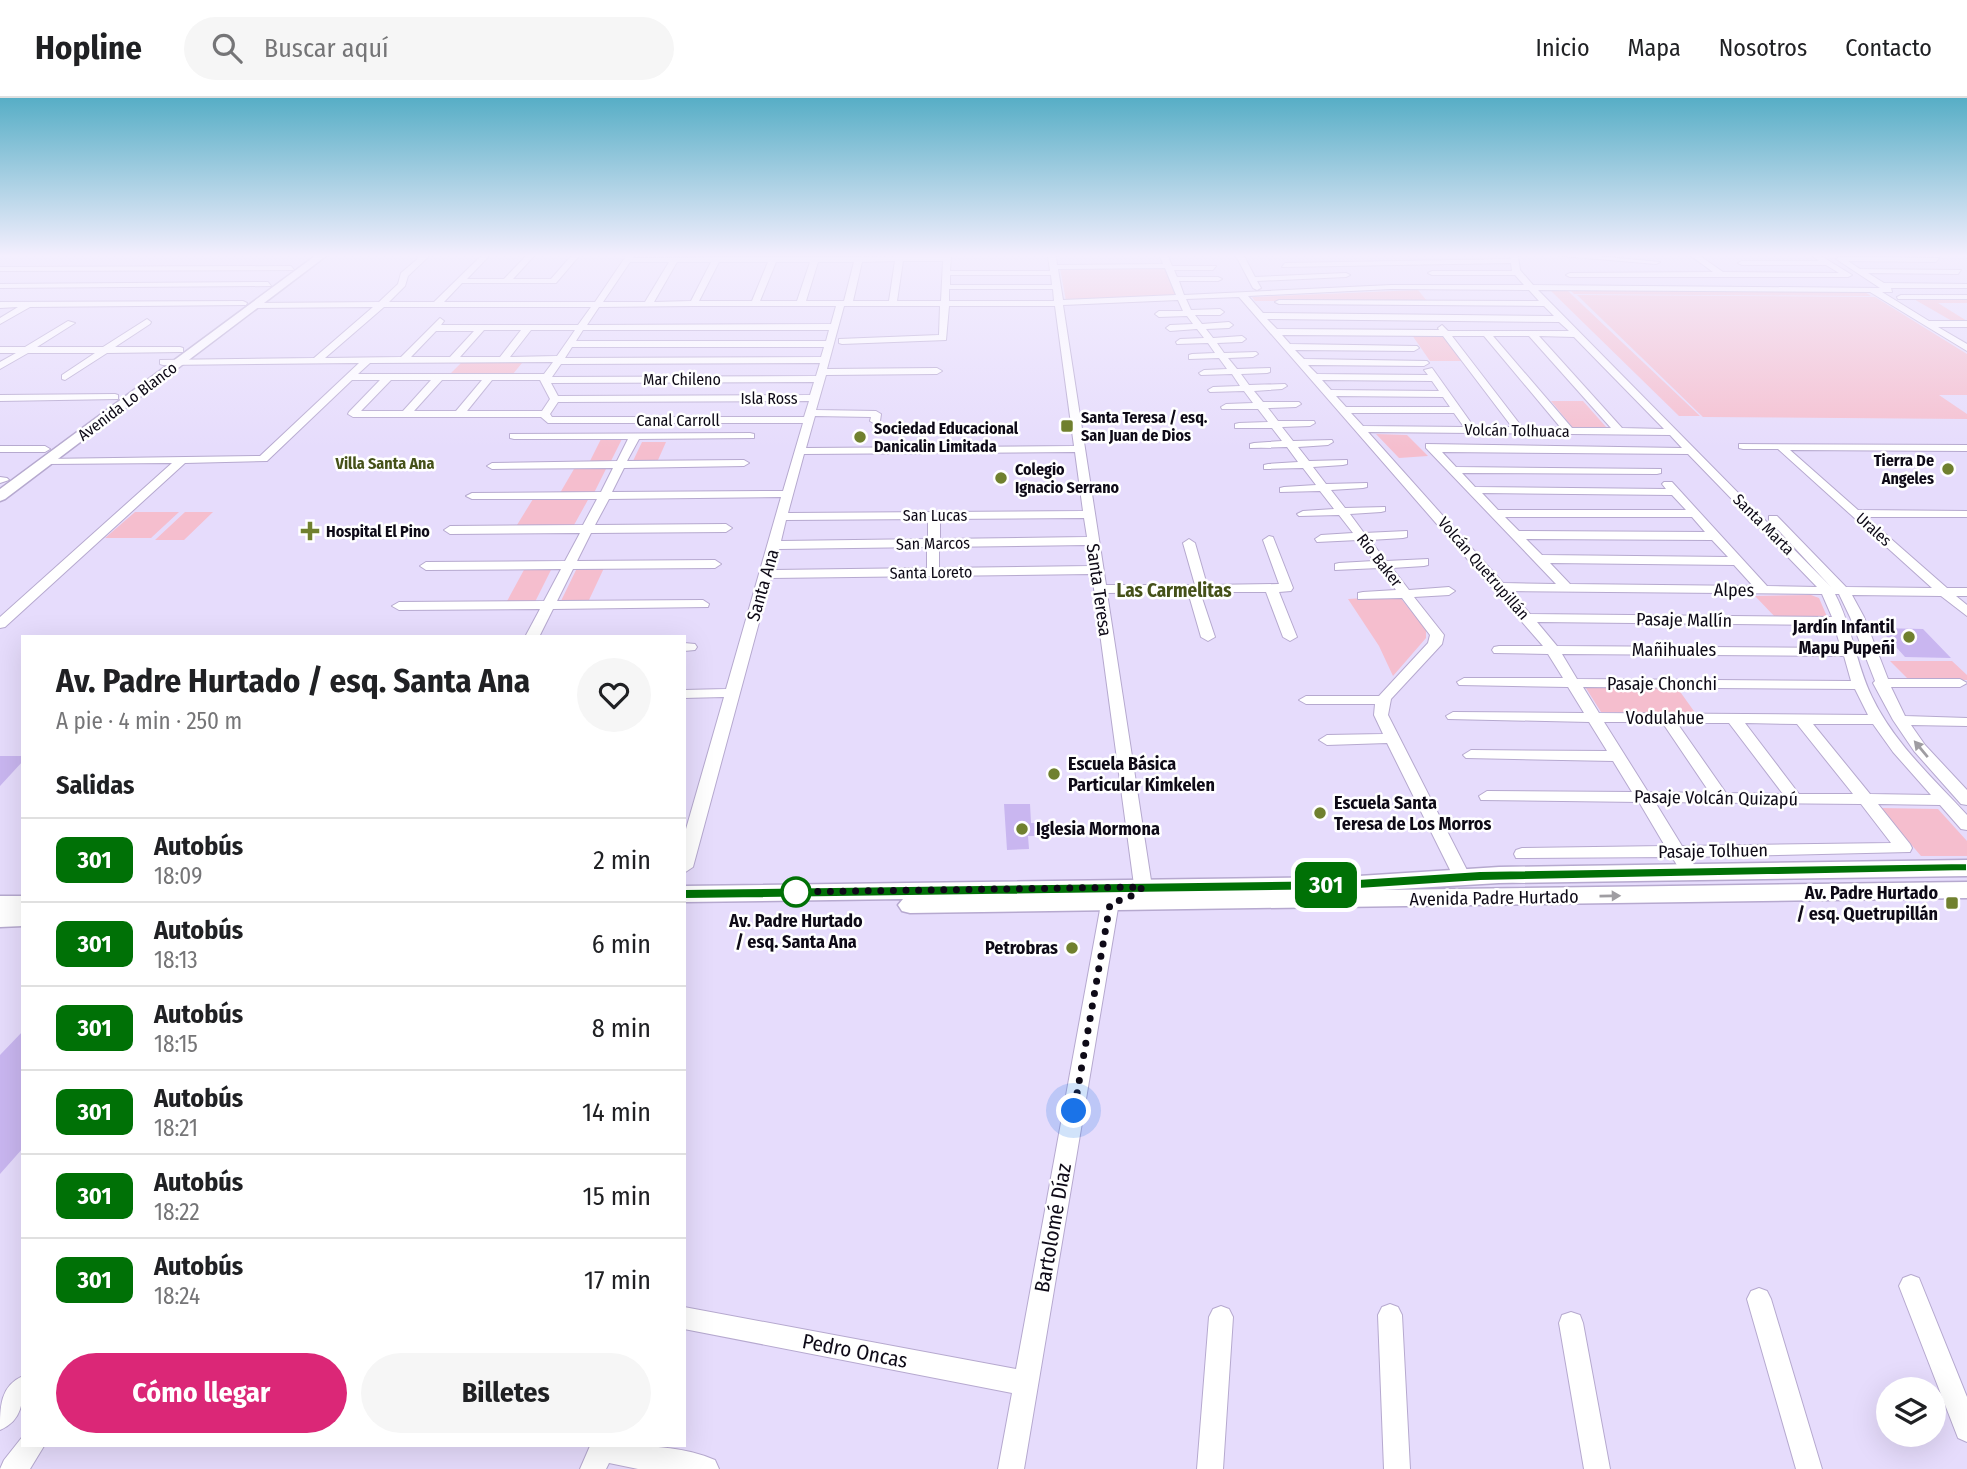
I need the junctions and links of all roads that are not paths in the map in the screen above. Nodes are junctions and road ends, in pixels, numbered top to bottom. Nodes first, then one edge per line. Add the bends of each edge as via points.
1 (228, 320) edge
2 (364, 320) edge
3 (442, 320) edge
4 (585, 320) edge
5 (838, 320) edge
6 (945, 320) edge
7 (1061, 320) edge
8 (1195, 320) edge
9 (1264, 320) edge
10 (1436, 320) edge
11 (1562, 320) edge
12 (1569, 320) edge
13 (1922, 320) edge
14 (1940, 320) edge
15 (147, 322) dead end
16 (71, 323) dead end
17 (1927, 324) junction
18 (1947, 324) junction
19 (1967, 324) edge
20 (1229, 325) dead end
21 (1200, 326) junction
22 (580, 327) junction
23 (714, 327) junction
24 (835, 327) junction
25 (434, 328) junction
26 (481, 328) junction
27 (528, 328) junction
28 (1171, 328) dead end
29 (1275, 332) junction
30 (1404, 333) junction
31 (1446, 333) junction
32 (1487, 334) junction
33 (1532, 334) junction
34 (1577, 334) junction
35 (1967, 336) edge
36 (1242, 339) dead end
37 (842, 341) dead end
38 (1211, 341) junction
39 (1180, 342) dead end
40 (569, 344) junction
41 (706, 344) junction
42 (830, 344) junction
43 (1288, 347) junction
44 (1414, 348) junction
45 (1967, 348) edge
46 (27, 350) junction
47 (106, 350) junction
48 (0, 351) edge
49 (1253, 354) dead end
50 (180, 356) junction
51 (1223, 356) junction
52 (1192, 357) dead end
53 (503, 359) junction
54 (368, 360) junction
55 (404, 360) junction
56 (452, 360) junction
57 (558, 360) junction
58 (825, 360) junction
59 (316, 361) junction
60 (698, 361) junction
61 (1301, 362) junction
62 (1424, 363) junction
63 (0, 366) edge
64 (1267, 370) dead end
65 (937, 371) dead end
66 (1234, 371) junction
67 (1204, 373) dead end
68 (821, 375) junction
69 (65, 377) dead end
70 (349, 377) junction
71 (388, 377) junction
72 (439, 377) junction
73 (489, 377) junction
74 (1314, 377) junction
75 (1435, 378) junction
76 (545, 379) junction
77 (690, 379) junction
78 (1282, 386) dead end
79 (1248, 388) junction
80 (1213, 390) dead end
81 (1328, 393) junction
82 (1446, 394) junction
83 (115, 397) junction
84 (0, 398) edge
85 (16, 398) junction
86 (815, 398) junction
87 (555, 399) junction
88 (681, 399) junction
89 (1296, 404) dead end
90 (1261, 405) junction
91 (1226, 407) dead end
92 (0, 409) edge
93 (1344, 410) junction
94 (1458, 410) junction
95 (406, 414) junction
96 (459, 414) junction
97 (546, 417) junction
98 (810, 417) junction
99 (671, 420) junction
100 (875, 421) dead end
101 (1310, 423) dead end
102 (1276, 425) junction
103 (1239, 426) dead end
104 (1361, 429) junction
105 (1414, 429) junction
106 (1471, 430) junction
107 (1519, 430) junction
108 (1570, 431) junction
109 (1619, 431) junction
110 (1673, 432) junction
111 (514, 436) dead end
112 (635, 436) junction
113 (750, 436) dead end
114 (1328, 442) dead end
115 (1291, 444) junction
116 (1254, 446) dead end
117 (1743, 446) dead end
118 (1781, 447) junction
119 (1967, 448) edge
120 (0, 449) edge
121 (1079, 449) junction
122 (1433, 449) junction
123 (800, 451) junction
124 (1638, 451) junction
125 (1692, 451) junction
126 (46, 455) junction
127 (182, 460) junction
128 (744, 463) dead end
129 (1343, 463) dead end
130 (621, 464) junction
131 (1307, 465) junction
132 (492, 466) dead end
133 (1268, 467) dead end
134 (1453, 470) junction
135 (1657, 471) junction
136 (1, 481) edge
137 (1363, 485) dead end
138 (1324, 487) junction
139 (1284, 489) dead end
140 (1472, 490) junction
141 (1675, 492) junction
142 (788, 494) junction
143 (605, 495) junction
144 (0, 496) edge
145 (472, 496) dead end
146 (1381, 509) dead end
147 (1343, 511) junction
148 (1494, 513) junction
149 (1856, 513) junction
150 (1088, 514) junction
151 (1303, 514) dead end
152 (1695, 514) junction
153 (1967, 514) edge
154 (934, 515) junction
155 (782, 517) junction
156 (726, 528) dead end
157 (588, 529) junction
158 (450, 530) dead end
159 (1403, 534) dead end
160 (1516, 535) junction
161 (1716, 536) junction
162 (1362, 537) junction
163 (1321, 539) dead end
164 (1269, 540) dead end
165 (1092, 541) junction
166 (933, 543) junction
167 (1188, 544) dead end
168 (774, 545) junction
169 (1539, 559) junction
170 (1738, 561) junction
171 (1424, 562) dead end
172 (715, 564) dead end
173 (1383, 564) junction
174 (426, 565) dead end
175 (569, 565) junction
176 (1339, 567) dead end
177 (1096, 570) junction
178 (933, 572) junction
179 (766, 574) junction
180 (1501, 587) junction
181 (1271, 588) junction
182 (1567, 588) junction
183 (1099, 589) junction
184 (1198, 589) junction
185 (1449, 591) dead end
186 (1765, 591) junction
187 (1828, 592) junction
188 (1844, 592) junction
189 (1945, 592) junction
190 (1967, 592) edge
191 (1406, 593) junction
192 (1363, 596) dead end
193 (703, 604) dead end
194 (548, 605) junction
195 (399, 606) dead end
196 (1967, 612) edge
197 (1528, 618) junction
198 (1840, 621) junction
199 (0, 624) edge
200 (533, 635) edge
201 (1208, 637) dead end
202 (1290, 637) dead end
203 (1499, 649) dead end
204 (1553, 649) junction
205 (1849, 652) junction
206 (1464, 682) dead end
207 (1574, 683) junction
208 (1880, 683) junction
209 (1960, 684) dead end
210 (1860, 685) junction
211 (732, 693) junction
212 (686, 694) edge
213 (1306, 699) dead end
214 (1383, 700) junction
215 (1453, 716) dead end
216 (1595, 718) junction
217 (1666, 718) junction
218 (1734, 719) junction
219 (1801, 719) junction
220 (1878, 720) junction
221 (1900, 720) junction
222 (1967, 722) edge
223 (1391, 738) junction
224 (1327, 740) dead end
225 (1471, 755) dead end
226 (1619, 756) junction
227 (1487, 796) dead end
228 (1644, 797) junction
229 (1721, 798) junction
230 (1795, 799) junction
231 (1867, 800) junction
232 (1945, 800) junction
233 (1967, 800) edge
234 (1967, 825) edge
235 (1522, 854) dead end
236 (686, 860) edge
237 (1683, 862) junction
238 (1967, 867) edge
239 (1461, 876) junction
240 (1143, 887) junction
241 (1967, 890) edge
242 (686, 894) edge
243 (0, 904) edge
244 (21, 904) edge
245 (1110, 904) junction
246 (686, 908) edge
247 (21, 918) edge
248 (0, 919) edge
249 (1911, 1286) dead end
250 (1759, 1299) dead end
251 (1390, 1315) dead end
252 (1221, 1317) dead end
253 (686, 1318) edge
254 (1571, 1323) dead end
255 (1026, 1383) junction
256 (1967, 1429) edge
257 (30, 1447) edge
258 (600, 1454) edge
259 (13, 1469) edge
260 (706, 1469) edge
261 (1011, 1469) edge
262 (1210, 1469) edge
263 (1397, 1469) edge
264 (1597, 1469) edge
265 (1809, 1469) edge

1 - 50 main road, Avenida Lo Blanco
2 - 59 street
3 - 25 street
4 - 22 street
5 - 24 street, Santa Ana
6 - 37 street via 943,338
7 - 121 street, Santa Teresa
8 - 21 street, Río Baker
9 - 29 street, Volcán Quetrupillán
10 - 31 street
11 - 34 street, Santa Marta
12 - 188 street, Santa Marta
13 - 17 street
14 - 18 street
15 - 47 street
16 - 46 street
17 - 18 street
17 - 45 street
18 - 19 street
18 - 35 street
20 - 21 street
21 - 28 street
21 - 38 street, Río Baker
22 - 23 street
22 - 27 street
22 - 40 street
23 - 24 street
23 - 41 street
24 - 42 street, Santa Ana
25 - 26 street
25 - 55 street
26 - 27 street
26 - 56 street
27 - 53 street
29 - 30 street
29 - 43 street, Volcán Quetrupillán
30 - 31 street
30 - 44 street
31 - 32 street
31 - 107 street
32 - 33 street
32 - 108 street
33 - 34 street
33 - 109 street
34 - 110 street, Santa Marta
36 - 38 street
38 - 39 street
38 - 51 street, Río Baker
40 - 41 street
40 - 57 street
41 - 42 street
41 - 60 street
42 - 58 street, Santa Ana
43 - 44 street
43 - 61 street, Volcán Quetrupillán
44 - 62 street
46 - 47 street
46 - 48 street
46 - 63 street
47 - 50 street
47 - 69 street
49 - 51 street
50 - 59 street
50 - 83 main road, Avenida Lo Blanco via 163,362
50 - 126 main road, Avenida Lo Blanco
51 - 52 street
51 - 66 street, Río Baker
53 - 56 street
53 - 57 street
54 - 55 street
54 - 59 street
54 - 70 street
55 - 56 street
57 - 60 street
57 - 76 street
58 - 60 street
58 - 68 street, Santa Ana
60 - 77 street
61 - 62 street
61 - 74 street, Volcán Quetrupillán
62 - 75 street
64 - 66 street
65 - 68 street, Mar Chileno
66 - 67 street
66 - 79 street, Río Baker
68 - 77 street, Mar Chileno
68 - 86 street, Santa Ana
70 - 71 street, Mar Chileno
70 - 127 street via 263,459
71 - 72 street, Mar Chileno
71 - 95 street, Canal Carroll via 353,414
72 - 73 street, Mar Chileno
72 - 95 street
73 - 76 street, Mar Chileno
73 - 96 street
74 - 75 street
74 - 81 street, Volcán Quetrupillán
75 - 82 street
76 - 77 street, Mar Chileno
76 - 87 street
77 - 88 street
78 - 79 street
79 - 80 street
79 - 90 street, Río Baker
81 - 82 street
81 - 93 street, Volcán Quetrupillán
82 - 94 street
83 - 85 street
83 - 126 main road, Avenida Lo Blanco
84 - 85 street
85 - 92 street
86 - 88 street, Isla Ross
86 - 98 street, Santa Ana
87 - 88 street, Isla Ross
87 - 97 street
88 - 99 street
89 - 90 street
90 - 91 street
90 - 102 street, Río Baker
93 - 94 street
93 - 104 street, Volcán Quetrupillán
94 - 106 street
95 - 96 street, Canal Carroll
96 - 97 street, Canal Carroll
97 - 99 street, Canal Carroll
98 - 99 street, Canal Carroll
98 - 100 street, Canal Carroll via 876,414
98 - 123 street, Santa Ana
101 - 102 street
102 - 103 street
102 - 115 street, Río Baker
104 - 105 street, Volcán Tolhuaca
104 - 180 street, Volcán Quetrupillán
105 - 106 street, Volcán Tolhuaca
105 - 122 street
106 - 107 street, Volcán Tolhuaca
107 - 108 street, Volcán Tolhuaca
108 - 109 street, Volcán Tolhuaca
109 - 110 street, Volcán Tolhuaca
110 - 125 street, Santa Marta
111 - 112 street
112 - 113 street
112 - 130 street
114 - 115 street
115 - 116 street
115 - 131 street, Río Baker
117 - 118 street
118 - 119 street
118 - 149 street, Urales
120 - 126 street
121 - 123 street
121 - 150 street, Santa Teresa
122 - 124 street
122 - 134 street
123 - 142 street, Santa Ana
124 - 125 street
124 - 135 street
125 - 187 street, Santa Marta
126 - 127 street
126 - 136 main road, Avenida Lo Blanco
126 - 144 main road, Avenida Lo Blanco
127 - 199 street
128 - 130 street
129 - 131 street
130 - 132 street
130 - 143 street
131 - 133 street
131 - 138 street, Río Baker
134 - 135 street
134 - 140 street
135 - 141 street
137 - 138 street
138 - 139 street
138 - 147 street, Río Baker
140 - 141 street
140 - 148 street
141 - 152 street
142 - 143 street
142 - 155 street, Santa Ana
143 - 145 street
143 - 157 street
146 - 147 street
147 - 151 street
147 - 162 street, Río Baker
148 - 152 street
148 - 160 street
149 - 153 street
149 - 189 street, Urales
150 - 154 street, San Lucas
150 - 165 street, Santa Teresa
152 - 161 street
154 - 155 street, San Lucas
154 - 166 street
155 - 168 street, Santa Ana
156 - 157 street
157 - 158 street
157 - 175 street
159 - 162 street
160 - 161 street
160 - 169 street
161 - 170 street
162 - 163 street
162 - 173 street, Río Baker
164 - 181 street via 1287,588
165 - 166 street, San Marcos
165 - 177 street, Santa Teresa
166 - 168 street, San Marcos
166 - 178 street
167 - 184 street
168 - 179 street, Santa Ana
169 - 170 street
169 - 182 street
170 - 186 street
171 - 173 street
172 - 175 street
173 - 176 street
173 - 191 street, Río Baker
174 - 175 street
175 - 194 street
177 - 178 street, Santa Loreto
177 - 183 street, Santa Teresa
178 - 179 street, Santa Loreto
179 - 211 street, Santa Ana
180 - 182 street, Alpes
180 - 197 street, Volcán Quetrupillán
181 - 184 street
181 - 202 street
182 - 186 street, Alpes
183 - 184 street
183 - 240 street, Santa Teresa
184 - 201 street
185 - 191 street
186 - 187 street, Alpes
187 - 188 street, Alpes
187 - 198 street, Santa Marta
188 - 189 street, Alpes
188 - 208 street, Santa Marta
189 - 190 street, Alpes
189 - 196 street, Urales
191 - 192 street
191 - 214 street, Río Baker via 1436,633 1437,641
193 - 194 street
194 - 195 street
194 - 200 street
197 - 198 street, Pasaje Mallín
197 - 204 street, Volcán Quetrupillán
198 - 205 street, Santa Marta
203 - 204 street, Mañihuales
204 - 205 street, Mañihuales
204 - 207 street, Volcán Quetrupillán
205 - 210 street, Santa Marta
206 - 207 street, Pasaje Chonchi
207 - 210 street, Pasaje Chonchi
207 - 216 street, Volcán Quetrupillán
208 - 209 street
208 - 221 street, Santa Marta
210 - 220 street, Santa Marta
211 - 212 street
211 - 236 street, Santa Ana
213 - 214 street
214 - 223 street via 1381,715
215 - 216 street, Vodulahue
216 - 217 street, Vodulahue
216 - 226 street, Volcán Quetrupillán
217 - 218 street, Vodulahue
217 - 229 street
218 - 219 street, Vodulahue
218 - 230 street
219 - 220 street, Vodulahue
219 - 231 street
220 - 232 street, Santa Marta
221 - 222 street
233 -> 221 street, Santa Marta
223 - 224 street
223 - 239 street
225 - 226 street
226 - 228 street, Volcán Quetrupillán
227 - 228 street, Pasaje Volcán Quizapú
228 - 229 street, Pasaje Volcán Quizapú
228 - 237 street, Volcán Quetrupillán
229 - 230 street, Pasaje Volcán Quizapú
230 - 231 street, Pasaje Volcán Quizapú
231 - 232 street, Pasaje Volcán Quizapú
231 - 237 street, Pasaje Tolhuen via 1904,848
232 - 234 street, Santa Marta
235 - 237 street, Pasaje Tolhuen
237 - 238 main road, Avenida Padre Hurtado
237 - 239 main road, Avenida Padre Hurtado
239 - 240 main road, Avenida Padre Hurtado via 1343,885
240 - 242 main road, Avenida Padre Hurtado
240 - 245 street
245 -> 241 main road, Avenida Padre Hurtado
243 - 244 main road
245 - 246 main road, Avenida Padre Hurtado
245 - 255 street, Bartolomé Díaz
247 - 248 main road
249 - 256 street
250 - 265 street
251 - 263 street
252 - 262 street
253 - 255 street, Pedro Oncas
254 - 264 street
255 - 261 street, Bartolomé Díaz
257 - 259 street
258 - 260 street

